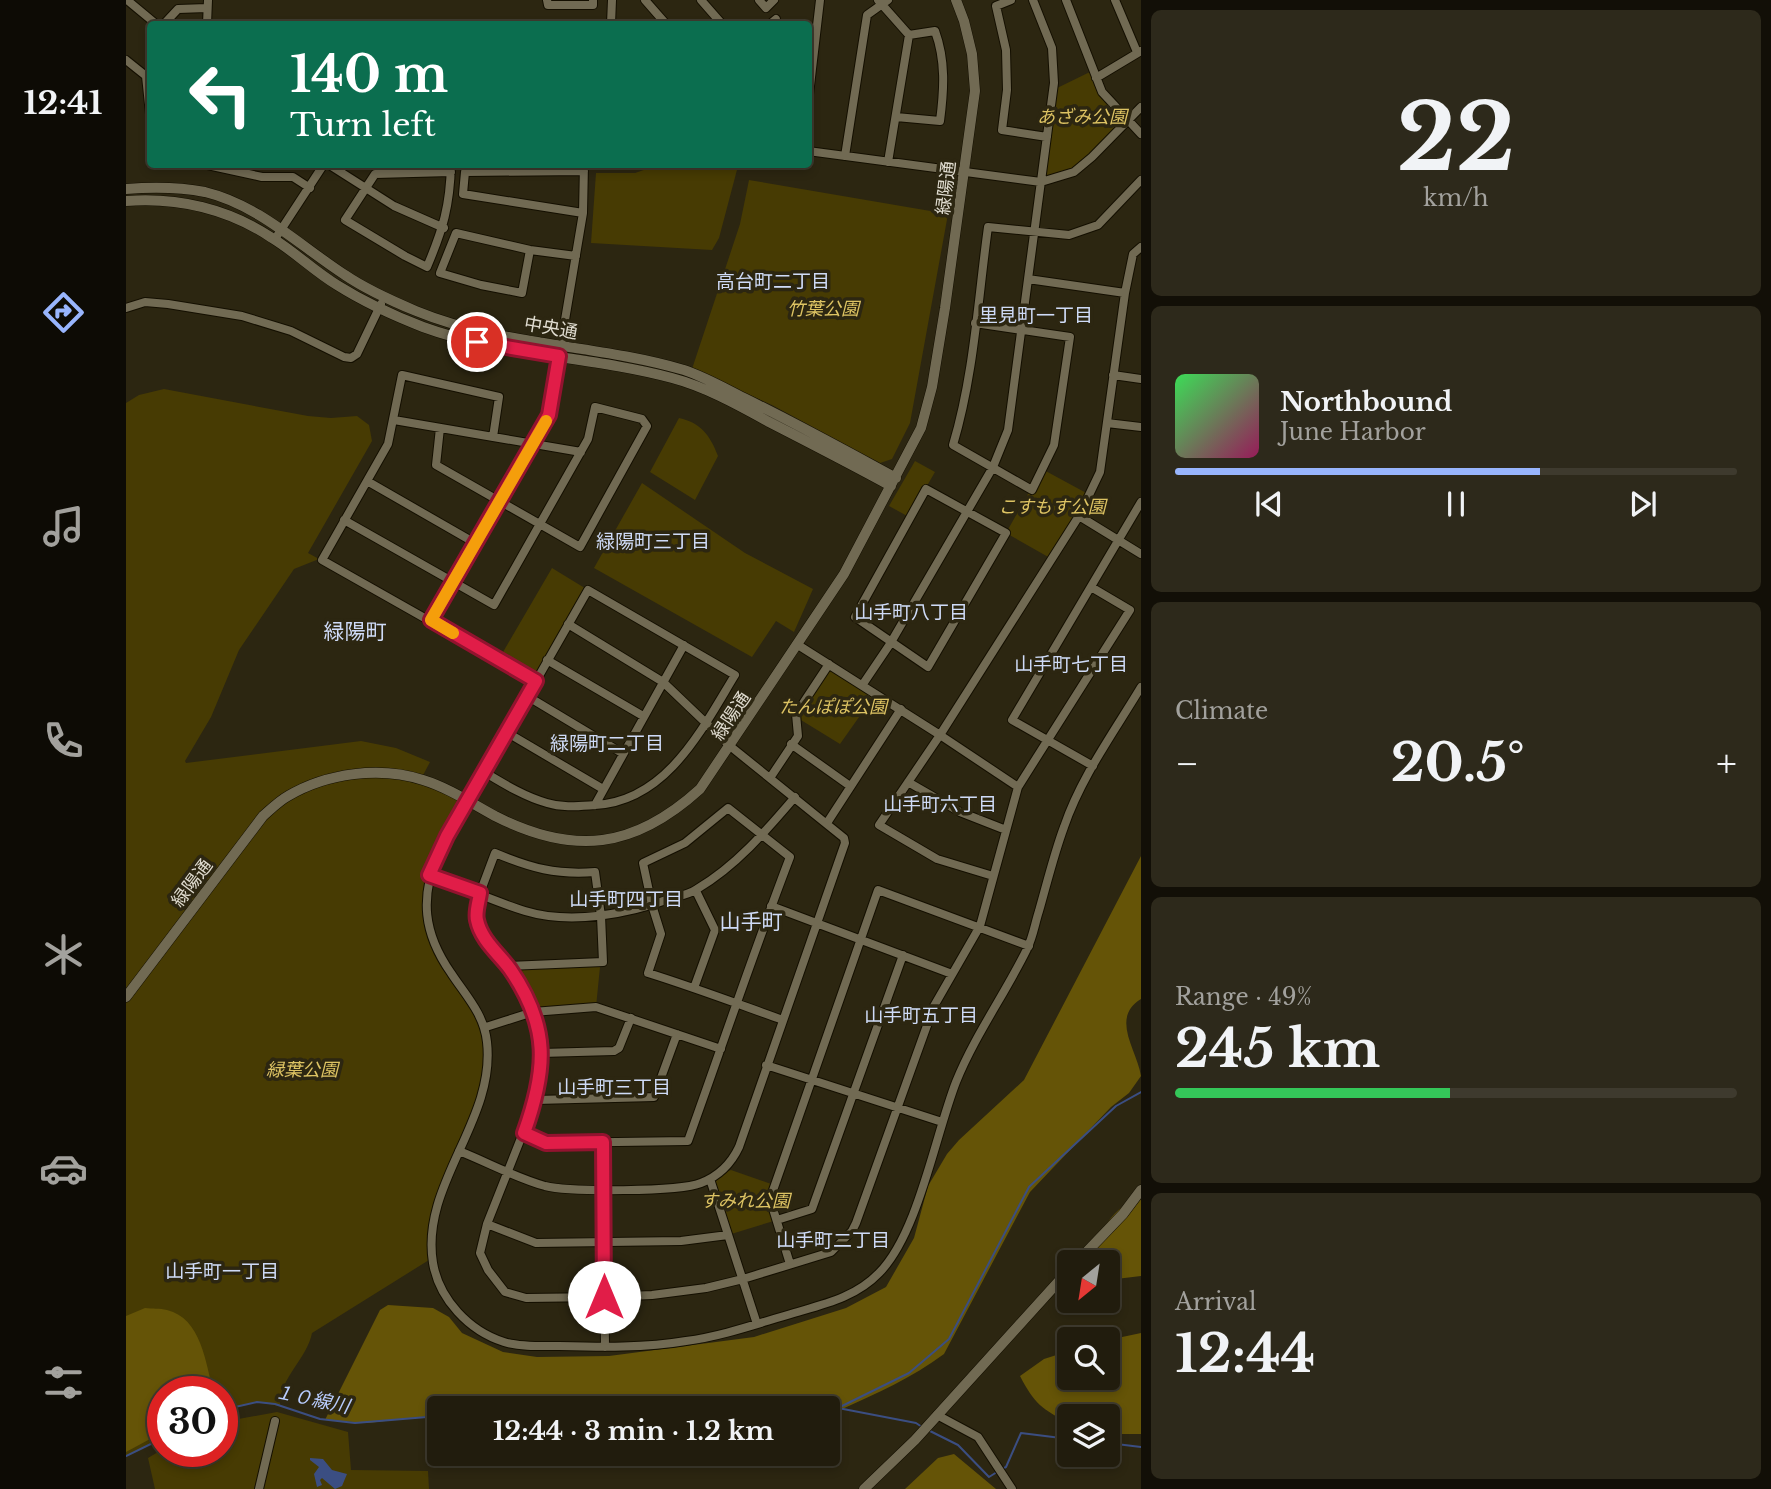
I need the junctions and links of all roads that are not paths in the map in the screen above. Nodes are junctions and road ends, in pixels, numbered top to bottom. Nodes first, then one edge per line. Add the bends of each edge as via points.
1 (127, 0) edge
2 (547, 0) edge
3 (593, 0) edge
4 (612, 0) edge
5 (645, 0) edge
6 (701, 0) edge
7 (759, 0) edge
8 (774, 0) edge
9 (820, 0) edge
10 (956, 0) edge
11 (1011, 0) edge
12 (1033, 0) edge
13 (1066, 0) edge
14 (1115, 0) edge
15 (882, 1) edge
16 (208, 4) edge
17 (152, 21) edge
18 (167, 21) edge
19 (611, 21) edge
20 (663, 21) edge
21 (719, 21) edge
22 (909, 36) junction
23 (1139, 52) edge
24 (126, 60) edge
25 (812, 69) edge
26 (147, 74) edge
27 (1097, 78) junction
28 (1141, 107) edge
29 (896, 117) junction
30 (1127, 120) junction
31 (1141, 134) edge
32 (1047, 137) junction
33 (812, 152) edge
34 (845, 156) junction
35 (888, 162) junction
36 (235, 168) edge
37 (323, 168) edge
38 (332, 168) edge
39 (560, 168) edge
40 (584, 168) edge
41 (451, 169) edge
42 (964, 172) junction
43 (1141, 180) edge
44 (1041, 182) junction
45 (310, 188) junction
46 (365, 188) junction
47 (126, 189) edge
48 (126, 201) edge
49 (583, 214) junction
50 (444, 228) junction
51 (282, 230) junction
52 (1034, 231) junction
53 (275, 240) junction
54 (1141, 247) edge
55 (530, 250) junction
56 (576, 256) junction
57 (1028, 279) junction
58 (1125, 293) junction
59 (384, 297) junction
60 (126, 308) edge
61 (379, 309) junction
62 (975, 323) junction
63 (1021, 330) junction
64 (560, 351) junction
65 (1113, 375) junction
66 (1141, 379) edge
67 (394, 420) junction
68 (1107, 423) junction
69 (1141, 427) edge
70 (440, 428) junction
71 (493, 437) junction
72 (534, 444) junction
73 (581, 452) junction
74 (993, 467) junction
75 (367, 481) junction
76 (894, 482) junction
77 (500, 502) junction
78 (1141, 502) edge
79 (967, 511) junction
80 (1079, 516) junction
81 (344, 520) junction
82 (540, 524) junction
83 (1120, 541) junction
84 (475, 542) junction
85 (1141, 554) edge
86 (453, 582) junction
87 (1091, 587) junction
88 (431, 620) junction
89 (568, 624) junction
90 (891, 642) junction
91 (684, 645) junction
92 (798, 645) junction
93 (547, 660) junction
94 (829, 664) junction
95 (536, 681) junction
96 (663, 682) junction
97 (863, 684) junction
98 (1141, 687) edge
99 (527, 696) junction
100 (901, 709) junction
101 (643, 716) junction
102 (705, 723) junction
103 (506, 732) junction
104 (940, 735) junction
105 (1048, 740) junction
106 (791, 744) junction
107 (730, 746) junction
108 (622, 753) junction
109 (1093, 766) junction
110 (484, 772) junction
111 (770, 778) junction
112 (908, 782) junction
113 (850, 786) junction
114 (1018, 787) junction
115 (603, 789) junction
116 (795, 797) junction
117 (467, 800) junction
118 (595, 805) junction
119 (827, 823) junction
120 (1006, 830) junction
121 (762, 835) junction
122 (429, 875) junction
123 (993, 876) junction
124 (696, 891) junction
125 (480, 893) junction
126 (652, 905) junction
127 (771, 906) junction
128 (601, 916) junction
129 (817, 923) junction
130 (979, 926) junction
131 (859, 939) junction
132 (1029, 946) junction
133 (903, 955) junction
134 (508, 966) junction
135 (952, 974) junction
136 (694, 988) junction
137 (126, 997) edge
138 (737, 1004) junction
139 (533, 1012) junction
140 (631, 1018) junction
141 (782, 1020) junction
142 (486, 1027) junction
143 (677, 1034) junction
144 (721, 1049) junction
145 (541, 1053) junction
146 (766, 1065) junction
147 (811, 1080) junction
148 (854, 1093) junction
149 (536, 1100) junction
150 (897, 1108) junction
151 (942, 1122) junction
152 (524, 1133) junction
153 (603, 1142) junction
154 (459, 1151) junction
155 (508, 1171) junction
156 (710, 1179) junction
157 (605, 1189) junction
158 (1141, 1190) edge
159 (777, 1220) junction
160 (487, 1224) junction
161 (729, 1235) junction
162 (604, 1242) junction
163 (1088, 1250) edge
164 (789, 1264) junction
165 (743, 1279) junction
166 (1057, 1283) edge
167 (604, 1297) junction
168 (757, 1324) junction
169 (605, 1347) junction
170 (937, 1415) junction
171 (275, 1421) dead end
172 (259, 1489) edge
173 (864, 1489) edge
174 (1012, 1489) edge

1 - 17 street
2 - 3 street via 548,5 593,5
4 - 19 street
5 - 20 street
6 - 21 street
7 - 8 street via 766,8
9 - 25 street
10 - 42 street, 緑陽通 via 972,54 975,91
11 - 32 street via 996,6 1006,50 1002,130
12 - 32 street via 1052,48 1054,83
13 - 27 street
14 - 23 street
15 - 22 street
15 - 34 street via 867,15
16 - 18 street via 178,9
22 - 29 street
22 - 29 street via 935,31 942,49 940,121
23 - 27 street
24 - 26 street
27 - 30 street via 1102,92
28 - 30 street
29 - 35 street
30 - 31 street
30 - 44 street via 1074,172
32 - 44 street
33 - 34 street
34 - 35 street
35 - 42 street
36 - 45 street via 262,177 293,177
37 - 45 street
38 - 46 street
39 - 49 street via 464,172 463,194
40 - 49 street
41 - 46 street via 374,174
41 - 50 street
42 - 44 street
42 - 76 street, 緑陽通 via 932,387 921,428
43 - 52 street via 1098,225 1069,234
44 - 52 street
45 - 51 street
46 - 50 street
46 - 50 street via 345,220 405,256 428,267
47 - 51 street, 中央通 via 205,192 248,209
48 - 53 street, 中央通 via 201,206 235,217
49 - 56 street
51 - 53 street
51 - 59 street, 中央通
52 - 57 street
52 - 62 street via 988,227
53 - 61 street, 中央通
54 - 58 street via 1133,254
55 - 55 street via 456,233 440,273 522,293
55 - 56 street
56 - 64 street
57 - 58 street
57 - 63 street
58 - 65 street
59 - 61 street
59 - 64 street, 中央通 via 457,325
60 - 61 street via 145,302 242,316 291,331 351,358
61 - 64 street, 中央通 via 459,338
62 - 63 street
62 - 74 street via 965,407 953,445
63 - 74 street via 1007,430
63 - 74 street via 1070,337 1054,444 1032,490
64 - 72 street via 549,415
64 - 76 street, 中央通 via 709,392
65 - 66 street
65 - 68 street
67 - 70 street
67 - 71 street via 402,375 499,397
67 - 75 street via 388,444
68 - 69 street
68 - 80 street via 1100,472
70 - 71 street
70 - 77 street via 436,464
71 - 72 street
72 - 73 street
72 - 77 street
73 - 82 street
73 - 82 street via 595,407 642,419 647,426 580,547
74 - 79 street
75 - 81 street
75 - 84 street
76 - 92 street, 緑陽通
77 - 82 street
77 - 84 street
78 - 83 street
79 - 90 street
79 - 90 street via 926,489 855,617
79 - 90 street via 1006,533 928,667
80 - 83 street
80 - 104 street
81 - 86 street
81 - 88 street via 322,560
82 - 86 street via 494,606
83 - 85 street
83 - 87 street
84 - 86 street
86 - 88 street
87 - 105 street via 1012,720
87 - 105 street via 1130,610
88 - 95 street
89 - 91 street via 588,590
89 - 93 street
89 - 96 street
90 - 97 street
91 - 96 street
91 - 102 street via 736,676
92 - 94 street
92 - 107 street, 緑陽通
93 - 95 street
93 - 101 street
94 - 97 street
94 - 106 street via 796,714 797,736
95 - 99 street
96 - 101 street
96 - 102 street
97 - 100 street
98 - 109 street
99 - 103 street
99 - 108 street
100 - 104 street
100 - 113 street
101 - 108 street
102 - 107 street
102 - 118 street via 658,781 625,800
103 - 110 street
103 - 115 street
104 - 112 street
104 - 114 street
105 - 109 street
105 - 114 street
106 - 111 street
106 - 113 street
107 - 111 street
107 - 117 street, 緑陽通 via 700,789 678,810 618,838 574,841 545,837
108 - 115 street
109 - 132 street via 1065,824
110 - 117 street
110 - 118 street via 548,804 571,808
111 - 116 street
112 - 120 street via 960,813
112 - 123 street via 879,825 937,859
113 - 119 street
114 - 120 street
115 - 118 street
116 - 119 street
116 - 121 street
117 - 122 street
117 - 137 street, 緑陽通 via 421,779 379,772 312,784 286,797 263,816
119 - 129 street via 845,844
120 - 123 street
121 - 124 street
121 - 126 street via 728,808 685,843 643,863
121 - 127 street via 790,857
122 - 125 street
122 - 142 street via 425,900 428,928
123 - 130 street
124 - 126 street
124 - 136 street via 715,930
125 - 128 street via 527,911
125 - 128 street via 495,853 549,872 595,872
125 - 134 street via 477,919 492,949
126 - 128 street
126 - 136 street via 661,934 648,973
127 - 129 street
127 - 138 street
128 - 134 street via 603,962
129 - 131 street
129 - 141 street
130 - 131 street via 878,890
130 - 132 street
130 - 135 street
131 - 133 street
131 - 147 street
132 - 151 street via 979,1031
133 - 135 street
133 - 148 street
134 - 139 street
135 - 150 street via 934,1006
136 - 138 street
138 - 141 street
138 - 144 street
139 - 140 street via 596,1007
139 - 142 street
139 - 145 street
140 - 143 street
140 - 145 street via 614,1051
141 - 146 street
142 - 154 street via 487,1080
143 - 144 street
143 - 149 street via 654,1097
144 - 153 street via 688,1141
145 - 149 street
146 - 147 street
146 - 156 street via 734,1157
147 - 148 street
147 - 159 street via 770,1199
148 - 150 street
148 - 159 street via 813,1209
149 - 152 street
150 - 151 street
150 - 164 street via 852,1231 831,1252
151 - 168 street via 904,1237 888,1264 846,1297
152 - 153 street via 546,1143
152 - 155 street
153 - 157 street
154 - 155 street
154 - 169 street via 432,1219 431,1243 433,1267 460,1315 473,1327 507,1343
155 - 157 street via 544,1186
155 - 160 street
156 - 157 street via 677,1188
156 - 161 street
157 - 162 street
158 - 163 street
159 - 164 street
160 - 162 street via 536,1243
160 - 167 street via 480,1253 505,1292 526,1298
161 - 162 street
161 - 165 street
162 - 167 street
164 - 165 street
165 - 167 street via 676,1293
165 - 168 street
166 - 170 street
167 - 169 street
168 - 169 street via 684,1342
170 - 173 street
170 - 174 street via 978,1437
171 - 172 street

